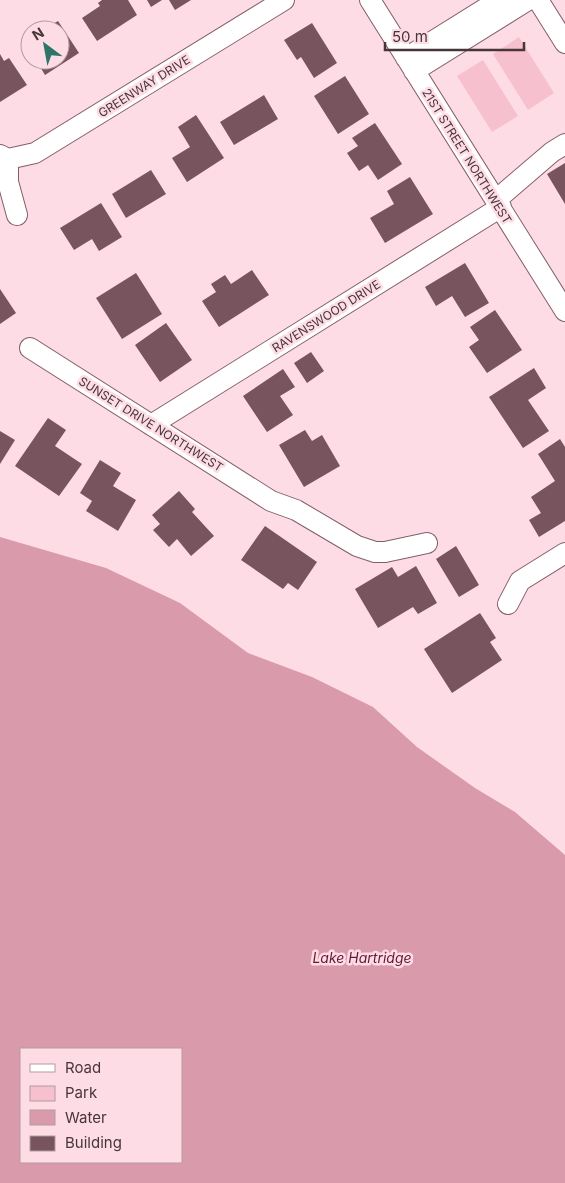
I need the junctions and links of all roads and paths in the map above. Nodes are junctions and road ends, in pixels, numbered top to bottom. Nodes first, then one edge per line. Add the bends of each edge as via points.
1 (284, 0) edge
2 (370, 0) edge
3 (499, 0) edge
4 (528, 0) edge
5 (538, 0) edge
6 (565, 43) edge
7 (410, 65) junction
8 (565, 144) edge
9 (4, 157) edge
10 (498, 204) junction
11 (17, 215) dead end
12 (565, 311) edge
13 (30, 348) dead end
14 (151, 425) junction
15 (427, 543) dead end
16 (565, 554) edge
17 (508, 604) dead end

1 - 9 street, GREENWAY DRIVE via 34,153
2 - 7 street, 21ST STREET NORTHWEST
3 - 7 street
4 - 7 street
5 - 6 street
7 - 10 street, 21ST STREET NORTHWEST
8 - 10 street, RAVENSWOOD DRIVE via 552,152
9 - 11 street
10 - 12 street, 21ST STREET NORTHWEST
10 - 14 street, RAVENSWOOD DRIVE
13 - 14 street, SUNSET DRIVE NORTHWEST
14 - 15 street, SUNSET DRIVE NORTHWEST via 271,501 296,510 358,546 385,552
16 - 17 street via 520,581

